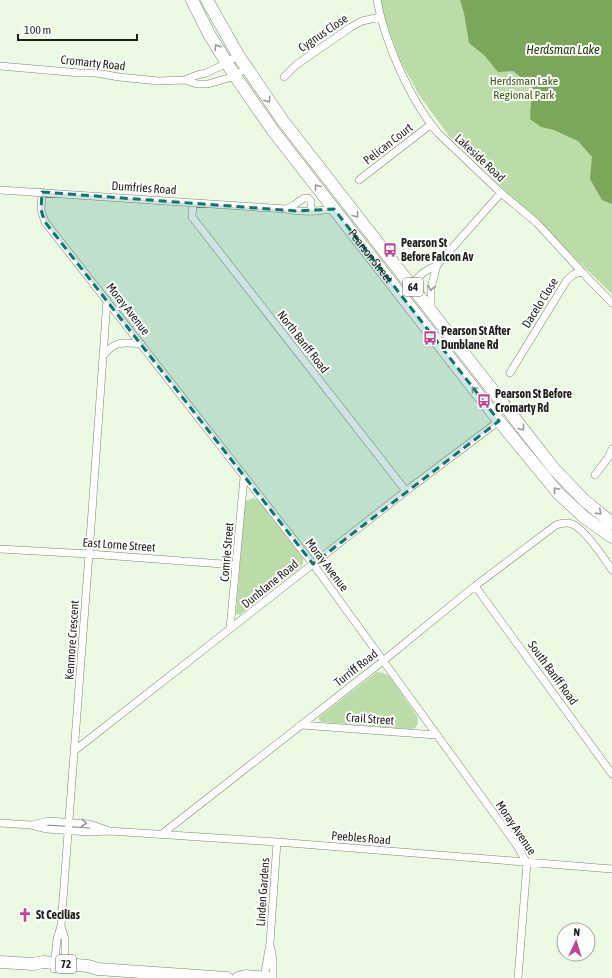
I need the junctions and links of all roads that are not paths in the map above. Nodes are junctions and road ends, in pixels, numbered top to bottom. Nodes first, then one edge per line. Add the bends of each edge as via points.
1 (192, 0) edge
2 (207, 0) edge
3 (377, 0) edge
4 (380, 17) junction
5 (238, 55) junction
6 (227, 63) junction
7 (0, 66) edge
8 (246, 68) junction
9 (234, 76) junction
10 (284, 77) dead end
11 (185, 80) junction
12 (430, 125) junction
13 (359, 180) dead end
14 (0, 190) edge
15 (42, 192) junction
16 (501, 193) junction
17 (193, 203) junction
18 (286, 209) junction
19 (334, 209) junction
20 (310, 211) junction
21 (437, 265) junction
22 (582, 272) junction
23 (410, 284) junction
24 (401, 294) junction
25 (107, 300) junction
26 (612, 303) edge
27 (431, 310) junction
28 (141, 344) junction
29 (103, 356) junction
30 (510, 373) dead end
31 (499, 421) junction
32 (612, 449) edge
33 (595, 475) dead end
34 (244, 477) junction
35 (406, 491) junction
36 (612, 523) edge
37 (612, 537) edge
38 (0, 549) edge
39 (89, 554) junction
40 (313, 564) junction
41 (236, 565) junction
42 (612, 570) edge
43 (475, 586) junction
44 (230, 629) junction
45 (383, 661) junction
46 (301, 725) junction
47 (436, 735) junction
48 (74, 751) junction
49 (612, 774) edge
50 (68, 822) junction
51 (0, 823) edge
52 (31, 825) junction
53 (109, 830) junction
54 (68, 831) junction
55 (162, 834) junction
56 (277, 842) junction
57 (527, 863) junction
58 (612, 869) edge
59 (61, 926) junction
60 (270, 943) junction
61 (0, 962) edge
62 (60, 966) junction
63 (227, 978) edge
64 (238, 978) edge
65 (264, 978) edge
66 (268, 978) edge
67 (273, 978) edge
68 (518, 978) edge

6 -> 1 main road, Pearson Street / 64
2 - 5 main road, Pearson Street / 64
3 - 4 street, Lakeside Road
4 - 10 street, Cygnus Close via 351,26 296,65
4 - 12 street, Lakeside Road via 415,101
5 - 6 street, Cromarty Road
5 - 8 main road, Pearson Street / 64
6 - 9 main road, Pearson Street / 64
6 - 11 street, Cromarty Road
7 - 11 street, Cromarty Road via 158,80
8 - 9 street, Cromarty Road
8 -> 23 main road, Pearson Street / 64 via 283,121
9 - 11 street, Cromarty Road via 208,84
19 -> 9 main road, Pearson Street / 64
12 - 13 street, Pelican Court
12 - 16 street, Lakeside Road
14 - 15 street, Dumfries Road
15 - 17 street, Dumfries Road
15 - 25 street, Moray Avenue via 40,210 45,222
16 - 21 street
16 - 22 street, Lakeside Road via 538,223
17 - 18 street, Dumfries Road
17 - 35 street, North Banff Road via 192,217
18 - 20 street, Dumfries Road
18 - 20 street via 308,198 311,201
19 - 20 street, Dumfries Road
19 - 24 main road, Pearson Street / 64
21 - 23 street
21 -> 27 street via 431,288
22 - 26 street, Lakeside Road
22 - 30 street, Dacelo Close via 567,280
23 - 24 street
23 - 27 main road, Pearson Street / 64
31 -> 24 main road, Pearson Street / 64
25 - 28 street, Moray Avenue
25 - 29 street, Kenmore Crescent
27 -> 36 main road, Pearson Street / 64 via 554,470
28 - 29 street via 116,344
28 - 34 street, Moray Avenue
29 - 39 street, Kenmore Crescent
31 - 35 street, Dunblane Road
37 -> 31 main road, Pearson Street / 64 via 584,517 558,493
32 - 33 street
34 - 40 street, Moray Avenue
34 - 41 street, Comrie Street
35 - 40 street, Dunblane Road
38 - 39 street, East Lorne Street
39 - 41 street, East Lorne Street
39 - 48 street, Kenmore Crescent
40 - 44 street, Dunblane Road
40 - 45 street, Moray Avenue
41 - 44 street, Comrie Street
42 - 43 street, Turriff Road via 583,532 566,523 556,526
43 - 45 street, Turriff Road
43 - 49 street, South Banff Road
44 - 48 street, Dunblane Road
45 - 46 street, Turriff Road
45 - 47 street, Moray Avenue
46 - 47 street, Crail Street
46 - 55 street, Turriff Road
47 - 57 street, Moray Avenue via 516,844
48 - 50 street, Kenmore Crescent
50 - 52 street, Peebles Road via 48,821
50 -> 53 street, Peebles Road via 89,824
50 - 54 street, Kenmore Crescent
51 - 52 street, Peebles Road
52 - 54 street, Peebles Road
53 - 54 street, Peebles Road
53 - 55 street, Peebles Road
54 - 59 street, Kenmore Crescent
55 - 56 street, Peebles Road
56 - 57 street, Peebles Road
56 - 60 street, Linden Gardens
57 - 58 street, Peebles Road
57 - 68 street, Moray Avenue
59 - 62 street, Kenmore Crescent via 57,938
59 - 62 street, Kenmore Crescent via 65,939
60 - 65 street, Linden Gardens
60 - 67 street, Linden Gardens
61 - 62 main road, 72 via 43,962
62 - 63 main road, 72 via 88,966 98,969
64 - 65 main road
65 - 66 main road

